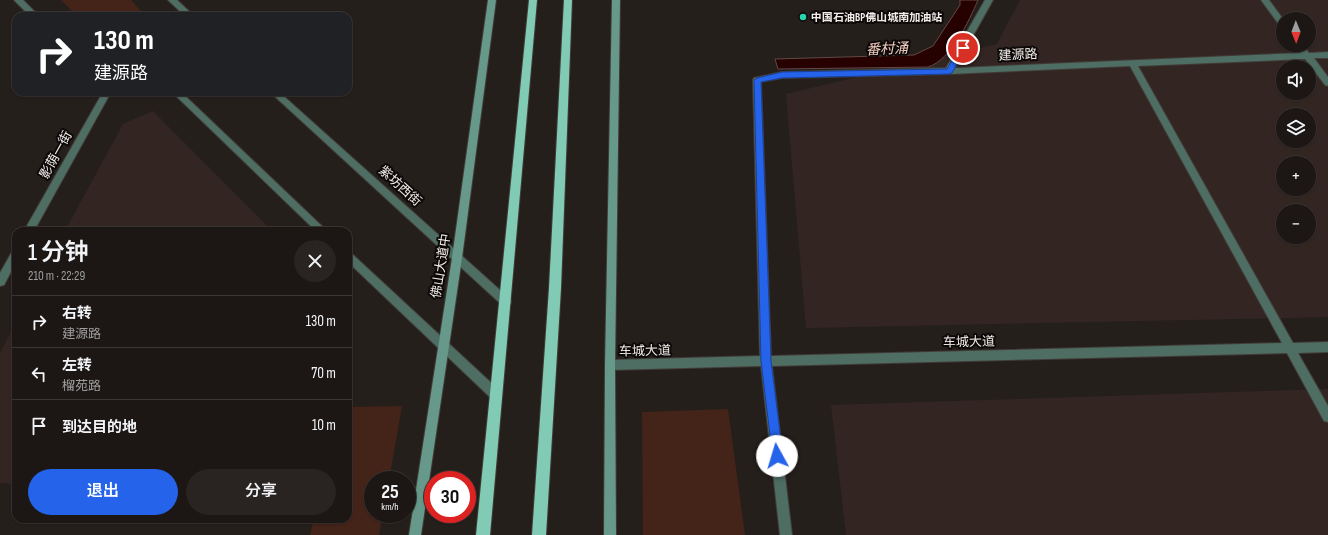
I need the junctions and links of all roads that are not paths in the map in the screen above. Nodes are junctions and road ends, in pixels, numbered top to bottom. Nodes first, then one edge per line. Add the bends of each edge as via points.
1 (18, 0) edge
2 (172, 0) edge
3 (492, 0) edge
4 (533, 0) edge
5 (568, 0) edge
6 (616, 0) edge
7 (989, 0) edge
8 (1265, 0) edge
9 (31, 12) edge
10 (186, 12) edge
11 (1276, 15) edge
12 (1305, 52) edge
13 (1307, 55) junction
14 (1328, 55) edge
15 (1132, 63) junction
16 (949, 71) junction
17 (1328, 83) edge
18 (105, 96) edge
19 (180, 96) edge
20 (278, 96) edge
21 (31, 227) edge
22 (318, 227) edge
23 (457, 258) junction
24 (352, 260) edge
25 (12, 261) edge
26 (0, 282) edge
27 (506, 302) junction
28 (443, 346) junction
29 (1328, 347) edge
30 (1290, 348) junction
31 (766, 361) junction
32 (610, 366) junction
33 (496, 395) junction
34 (1328, 417) edge
35 (415, 535) edge
36 (483, 535) edge
37 (538, 535) edge
38 (610, 535) edge
39 (786, 535) edge

1 - 9 street
2 - 10 street
3 - 23 main road, 佛山大道中
4 - 27 highway
5 - 37 highway via 555,288
6 - 32 main road
7 - 16 street
8 - 11 street
12 - 13 street
13 - 14 street, 建源路
13 - 15 street, 建源路
13 - 17 street
15 - 16 street, 建源路
15 - 30 street
16 - 31 street, 建源路 via 782,75 757,80
18 - 21 street, 影荫一街
19 - 22 street
20 - 23 street, 紫坊西街
23 - 27 street, 紫坊西街
23 - 28 main road, 佛山大道中
24 - 28 street
25 - 26 street
27 - 33 highway
28 - 33 street
28 - 35 main road, 佛山大道中
29 - 30 street, 车城大道
30 - 31 street, 车城大道
30 - 34 street
31 - 32 street, 车城大道
31 - 39 street, 建源路
32 - 38 main road
33 - 36 highway

